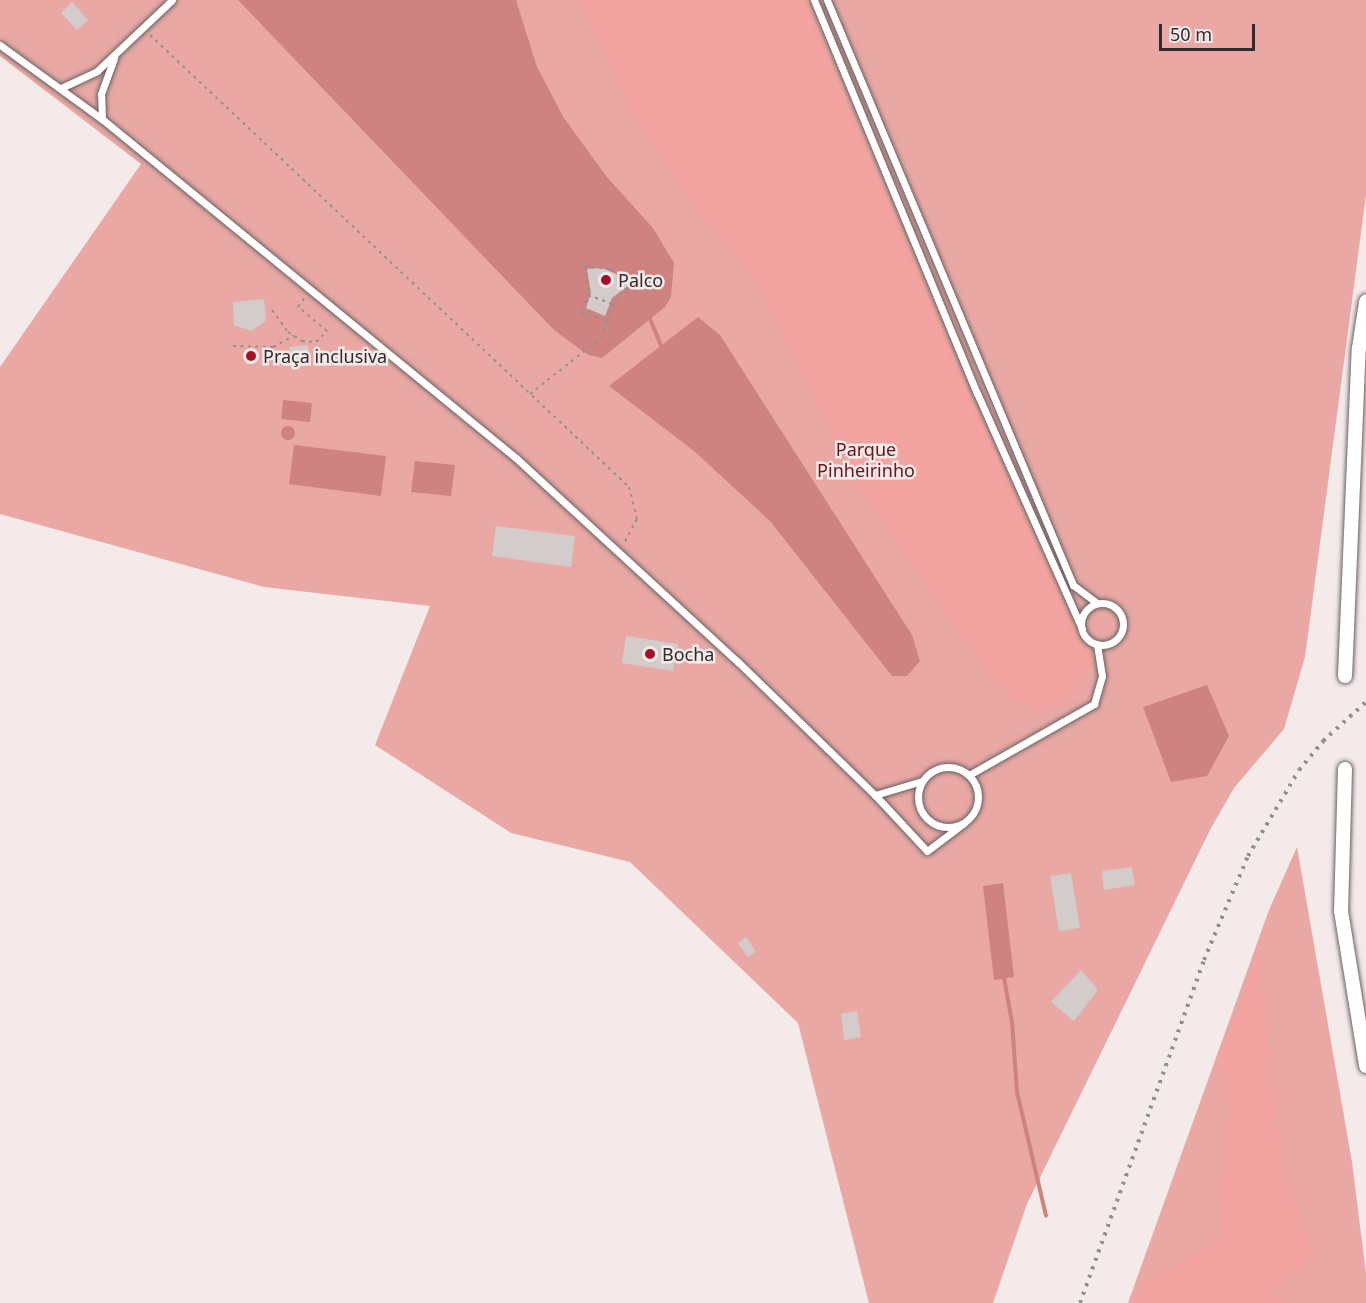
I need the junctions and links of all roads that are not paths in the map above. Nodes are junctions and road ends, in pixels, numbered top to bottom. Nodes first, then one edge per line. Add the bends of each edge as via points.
1 (172, 0) edge
2 (814, 0) edge
3 (827, 0) edge
4 (0, 45) edge
5 (117, 53) junction
6 (61, 88) junction
7 (102, 119) junction
8 (1366, 302) edge
9 (1097, 603) junction
10 (1082, 629) junction
11 (1097, 644) junction
12 (1345, 676) dead end
13 (1345, 769) dead end
14 (969, 775) junction
15 (922, 781) junction
16 (876, 795) junction
17 (964, 823) junction
18 (1366, 1066) edge

1 - 5 lane
2 - 10 lane via 977,393
3 - 9 lane via 1073,585
4 - 6 lane
5 - 6 lane via 90,75
5 - 7 lane via 105,74 100,94
6 - 7 lane
7 - 16 lane via 516,458
8 - 12 street via 1359,348
9 - 10 lane via 1082,618
9 - 11 lane via 1117,609 1123,618 1117,639
10 - 11 lane
11 - 14 lane via 1102,676 1094,704
13 - 18 street via 1341,911
14 - 15 lane via 958,768 945,767 932,771
14 - 17 lane via 977,787 978,800 974,813
15 - 16 lane
15 - 17 lane via 919,807 927,819 945,827
16 - 17 lane via 927,851

